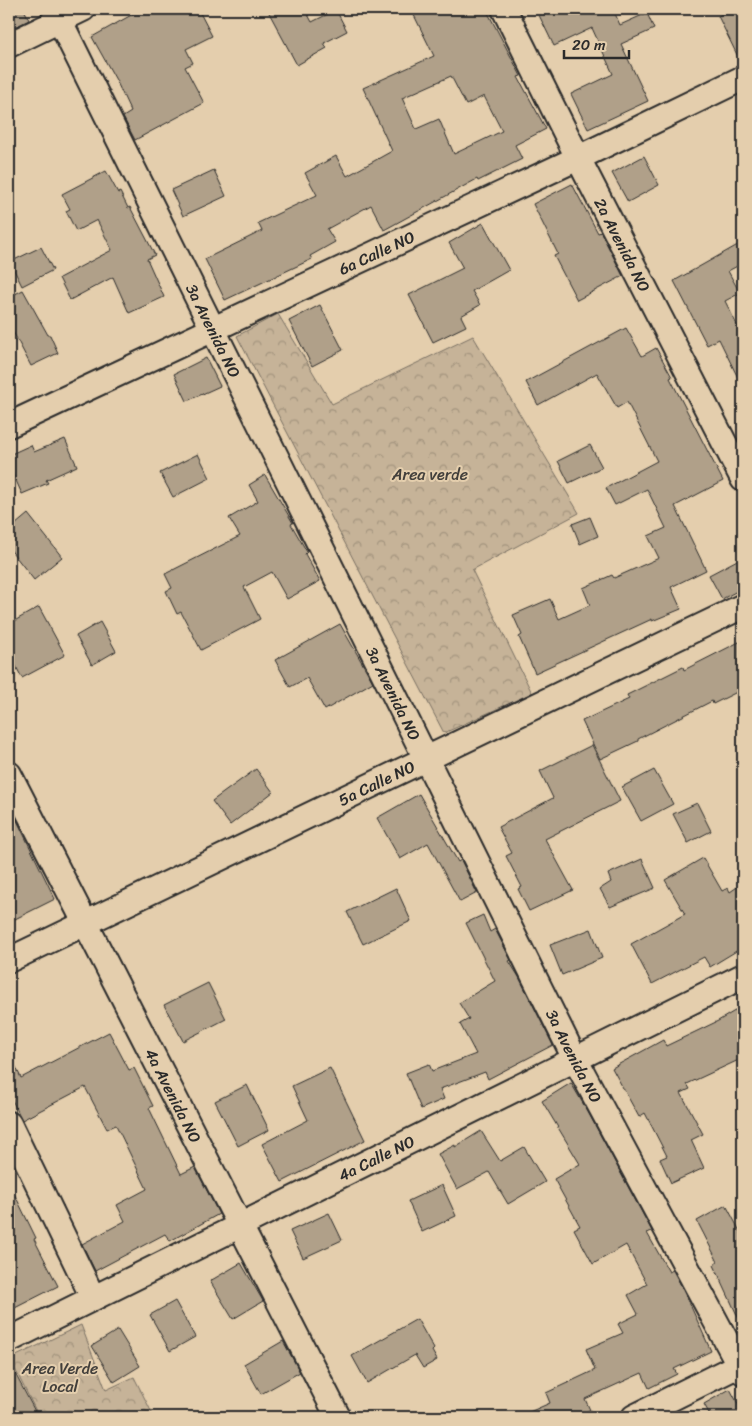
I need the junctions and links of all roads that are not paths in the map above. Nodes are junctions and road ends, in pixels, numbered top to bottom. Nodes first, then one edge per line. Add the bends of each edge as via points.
1 (83, 9) edge
2 (504, 9) edge
3 (57, 14) edge
4 (9, 45) edge
5 (743, 78) edge
6 (578, 158) junction
7 (213, 330) junction
8 (9, 425) edge
9 (743, 479) edge
10 (743, 606) edge
11 (426, 759) junction
12 (9, 774) edge
13 (85, 923) junction
14 (9, 960) edge
15 (743, 976) edge
16 (575, 1059) junction
17 (9, 1124) edge
18 (240, 1226) junction
19 (93, 1298) junction
20 (9, 1340) edge
21 (742, 1367) edge
22 (338, 1417) edge
23 (634, 1417) edge

1 - 3 street
2 - 6 street, 2a Avenida NO
3 - 4 street
3 - 7 street, 3a Avenida NO
5 - 6 street, 6a Calle NO
6 - 7 street, 6a Calle NO
6 - 9 street, 2a Avenida NO
7 - 8 street, 6a Calle NO
7 - 11 street, 3a Avenida NO
10 - 11 street, 5a Calle NO
11 - 13 street, 5a Calle NO
11 - 16 street, 3a Avenida NO
12 - 13 street, 4a Avenida NO
13 - 14 street, 5a Calle NO
13 - 18 street, 4a Avenida NO
15 - 16 street, 4a Calle NO
16 - 18 street, 4a Calle NO
16 - 21 street, 3a Avenida NO
17 - 19 street
18 - 19 street, 4a Calle NO
18 - 22 street, 4a Avenida NO
19 - 20 street, 4a Calle NO
21 - 23 street

